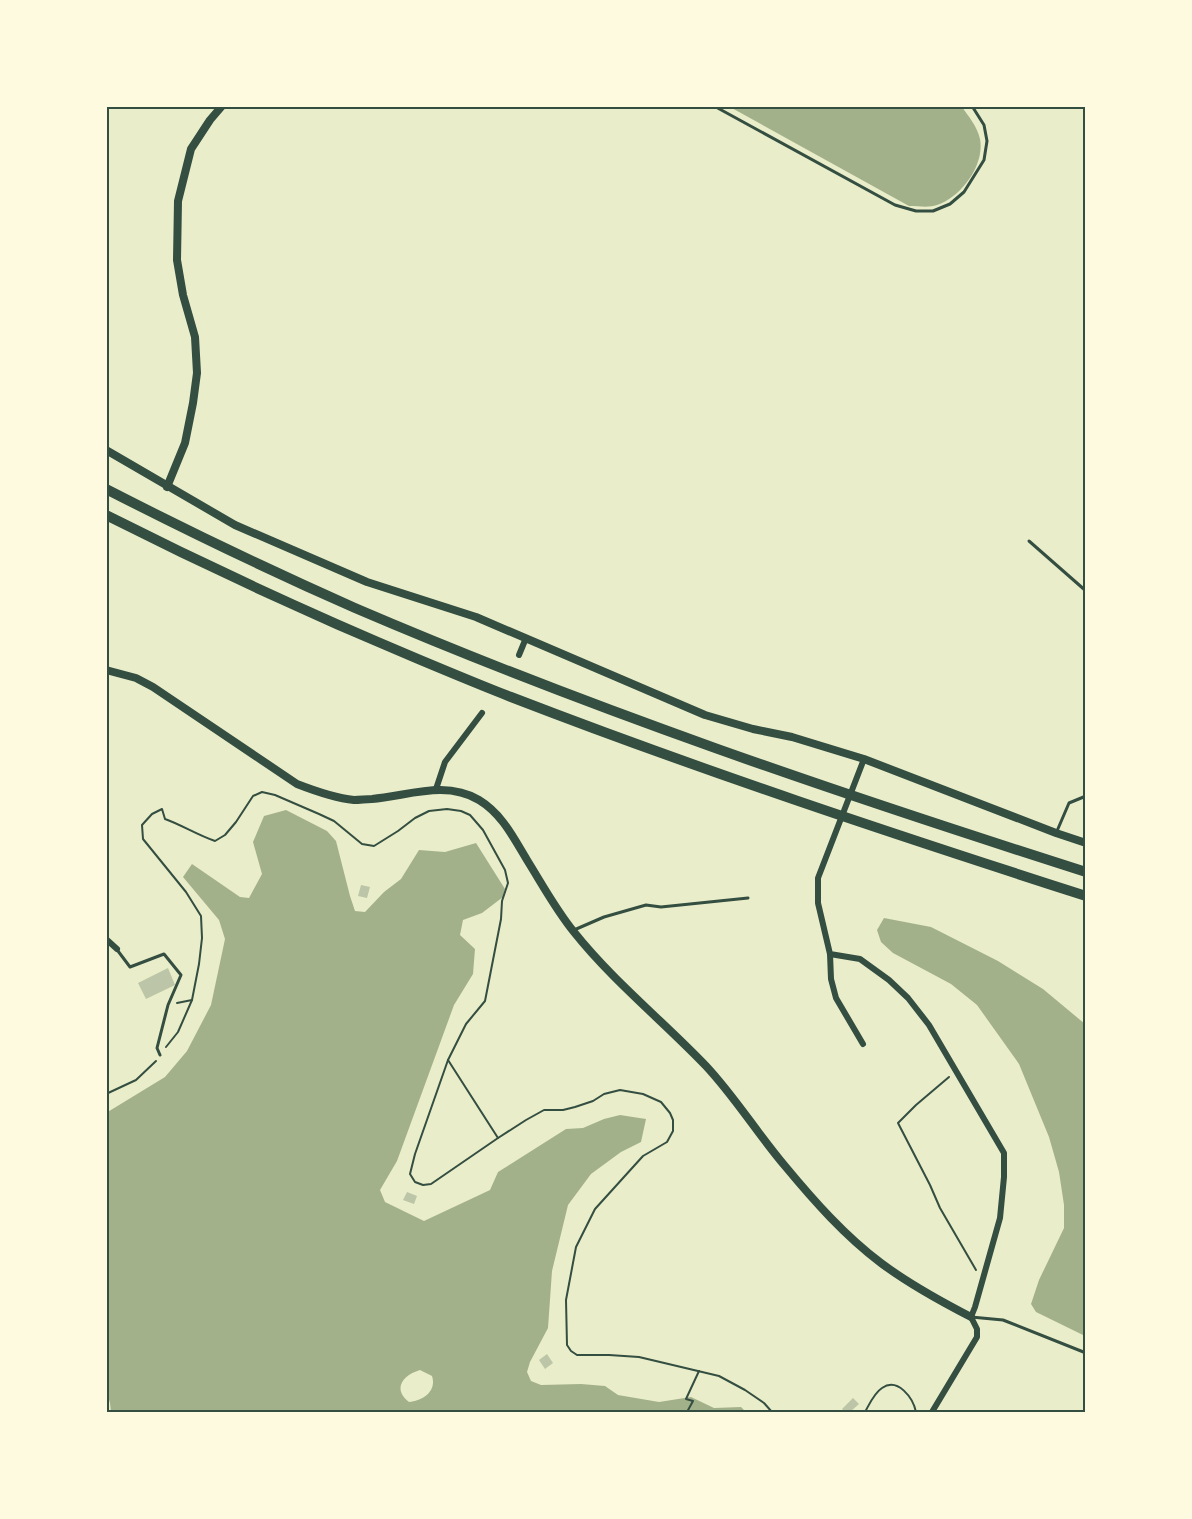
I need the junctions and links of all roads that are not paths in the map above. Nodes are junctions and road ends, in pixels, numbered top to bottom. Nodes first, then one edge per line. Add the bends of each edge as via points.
1 (222, 106) edge
2 (714, 106) edge
3 (972, 106) edge
4 (106, 450) edge
5 (167, 487) junction
6 (106, 489) edge
7 (106, 515) edge
8 (1029, 541) dead end
9 (1086, 591) edge
10 (526, 638) junction
11 (519, 655) dead end
12 (106, 669) edge
13 (482, 713) dead end
14 (863, 762) junction
15 (436, 789) junction
16 (1086, 796) edge
17 (1056, 833) junction
18 (1086, 843) edge
19 (1086, 872) edge
20 (1086, 896) edge
21 (748, 897) dead end
22 (573, 931) junction
23 (106, 939) edge
24 (117, 949) joint
25 (830, 954) junction
26 (863, 1044) dead end
27 (160, 1055) road end
28 (971, 1317) junction
29 (1086, 1353) edge
30 (932, 1413) edge

1 - 5 street via 191,149 178,201 177,260 195,337 197,373 185,443
2 - 3 lane via 895,205 916,211 933,211 950,204 964,192 984,160 984,124
4 - 5 street
5 - 10 street via 235,525 368,582 476,617
6 - 19 highway via 354,607 519,676 822,786
7 - 20 highway via 189,558 343,628 509,697 770,792
8 - 9 lane
10 - 11 street
10 - 14 street via 705,715 792,737
12 - 15 street via 153,687 297,784 320,793 354,800
13 - 15 street via 445,762
14 - 17 street
14 - 25 street via 818,878 818,903
15 - 22 street via 461,792 492,809 506,824
16 - 17 lane via 1070,803
17 - 18 street
21 - 22 lane via 661,907 646,905
22 - 28 street via 712,1073 783,1164 849,1236 921,1291
23 - 24 street
24 - 27 lane via 130,967 164,954 181,975 168,1005 157,1048
25 - 26 street via 836,998
25 - 28 street via 860,959 908,998 929,1025 1004,1153 1000,1218
28 - 29 lane via 1003,1320
28 - 30 street via 977,1337

